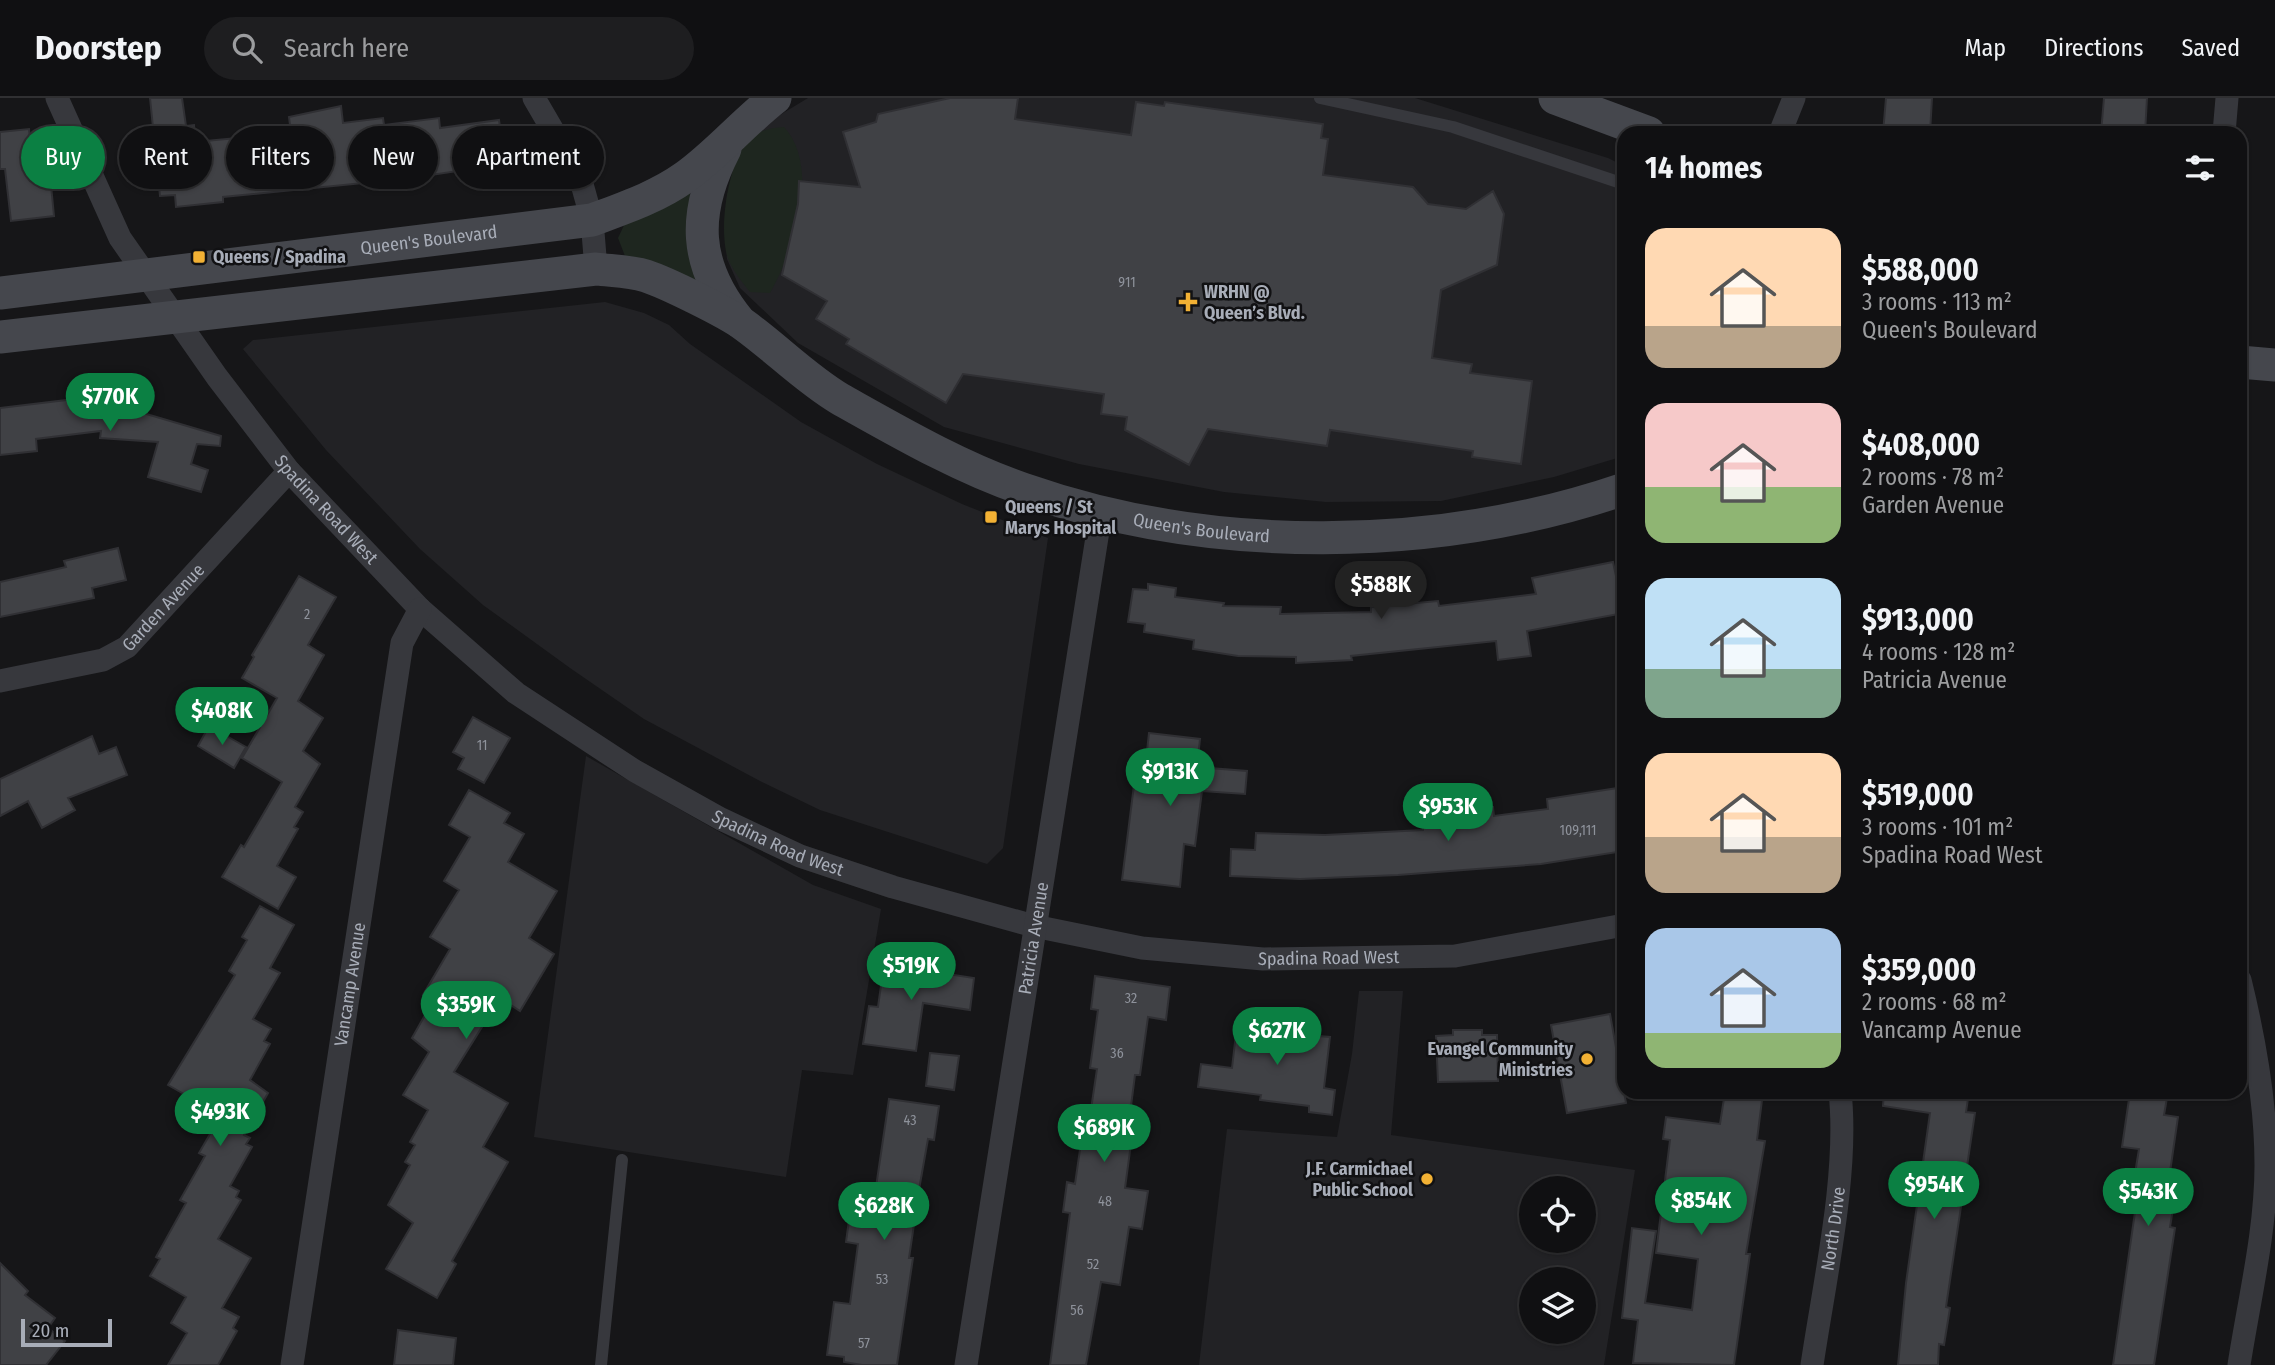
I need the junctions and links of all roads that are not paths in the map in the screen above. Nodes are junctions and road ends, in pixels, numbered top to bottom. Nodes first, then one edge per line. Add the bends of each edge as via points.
1 (57, 98) edge
2 (534, 98) edge
3 (775, 98) edge
4 (1320, 98) edge
5 (1555, 98) edge
6 (1794, 98) edge
7 (2227, 98) edge
8 (744, 121) junction
9 (1630, 126) edge
10 (1783, 126) edge
11 (2225, 126) edge
12 (1617, 182) edge
13 (592, 220) junction
14 (596, 269) junction
15 (146, 275) junction
16 (0, 293) edge
17 (174, 316) junction
18 (741, 323) junction
19 (0, 337) edge
20 (2247, 363) edge
21 (2275, 365) edge
22 (289, 471) junction
23 (1617, 491) edge
24 (1101, 512) junction
25 (420, 609) junction
26 (0, 681) edge
27 (1034, 926) junction
28 (1617, 926) edge
29 (2247, 1007) edge
30 (1840, 1099) edge
31 (622, 1160) dead end
32 (2270, 1165) edge
33 (292, 1365) edge
34 (601, 1365) edge
35 (966, 1365) edge
36 (1812, 1365) edge
37 (2239, 1365) edge

1 - 15 street, Spadina Road West via 120,238
2 - 13 street via 580,177
3 - 8 street, Queen's Boulevard
4 - 12 lane via 1453,127
5 - 9 street
6 - 10 street
7 - 11 street
8 - 13 street, Queen's Boulevard via 686,177 639,203
8 - 18 street, Queen's Boulevard via 706,188 700,226 706,266
13 - 14 street
13 - 15 street, Queen's Boulevard
14 - 17 street, Queen's Boulevard
14 - 18 street, Queen's Boulevard via 645,276
15 - 16 street, Queen's Boulevard
15 - 17 street, Spadina Road West
17 - 19 street, Queen's Boulevard
17 - 22 street, Spadina Road West
18 - 24 street, Queen's Boulevard via 837,397 941,454 1022,489
20 - 21 street
22 - 25 street, Spadina Road West
22 - 26 street, Garden Avenue via 127,647 103,660
23 - 24 street, Queen's Boulevard via 1559,510 1364,536 1274,537 1206,531
24 - 27 street, Patricia Avenue
25 - 27 street, Spadina Road West via 516,693 635,771 722,819 800,856
25 - 33 street, Vancamp Avenue via 402,643
27 - 28 street, Spadina Road West via 1142,948 1262,958 1455,956
27 - 35 street, Patricia Avenue
29 - 32 street
30 - 36 street, North Drive via 1838,1180
31 - 34 lane
32 - 37 street

